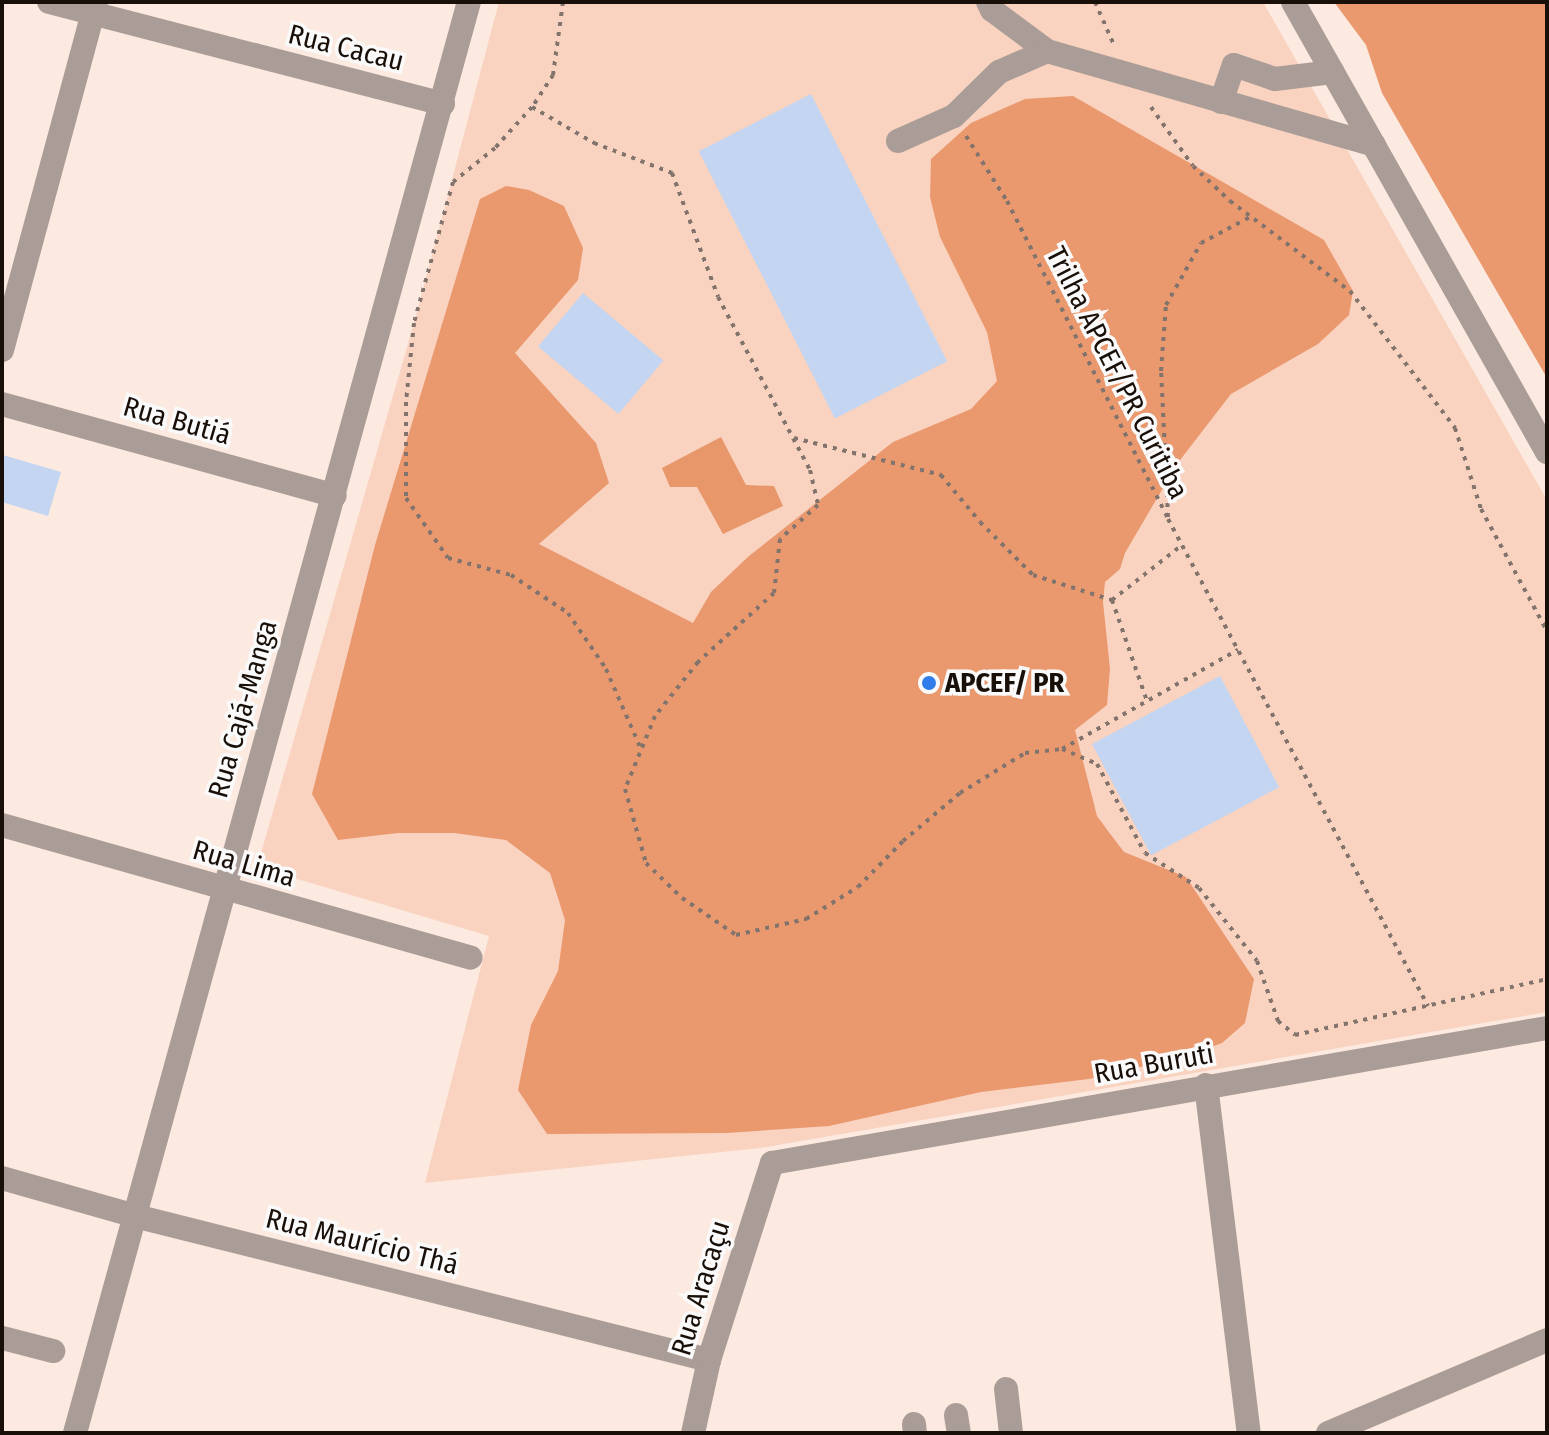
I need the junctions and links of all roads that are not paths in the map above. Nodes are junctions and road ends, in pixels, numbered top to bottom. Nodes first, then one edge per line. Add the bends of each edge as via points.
1 (49, 2) edge
2 (469, 2) edge
3 (988, 2) edge
4 (1293, 2) edge
5 (94, 8) edge
6 (1047, 51) junction
7 (1333, 72) junction
8 (1275, 79) junction
9 (1221, 102) junction
10 (443, 104) junction
11 (1263, 115) junction
12 (898, 141) dead end
13 (1374, 145) junction
14 (2, 350) edge
15 (2, 404) edge
16 (1547, 452) edge
17 (335, 496) junction
18 (2, 825) edge
19 (223, 889) junction
20 (471, 958) dead end
21 (1547, 1028) edge
22 (1206, 1085) junction
23 (772, 1163) joint
24 (2, 1178) edge
25 (135, 1216) junction
26 (2, 1338) edge
27 (1547, 1340) edge
28 (53, 1351) dead end
29 (709, 1360) junction
30 (1006, 1389) dead end
31 (75, 1433) edge
32 (693, 1433) edge
33 (1011, 1433) edge
34 (1249, 1433) edge
35 (1328, 1433) edge

1 - 5 street, Rua Cacau
2 - 10 street, Rua Cajá-Manga
3 - 6 street
4 - 7 street
5 - 10 street, Rua Cacau
5 - 14 street
6 - 9 street
6 - 12 street via 999,72 954,116
7 - 8 street
7 - 13 street
8 - 9 street via 1234,65
8 - 11 street
9 - 11 street
10 - 17 street, Rua Cajá-Manga
11 - 13 street
13 - 16 street
15 - 17 street, Rua Butiá
17 - 19 street, Rua Cajá-Manga
18 - 19 street, Rua Lima
19 - 20 street, Rua Lima
19 - 25 street, Rua Cajá-Manga
21 - 22 street, Rua Buruti
22 - 23 street, Rua Buruti
22 - 34 street
23 - 29 street, Rua Aracaçu
24 - 25 street, Rua Maurício Thá
25 - 29 street, Rua Maurício Thá
25 - 31 street, Rua Cajá-Manga
26 - 28 street
27 - 35 street
29 - 32 street, Rua Aracaçu
30 - 33 street

